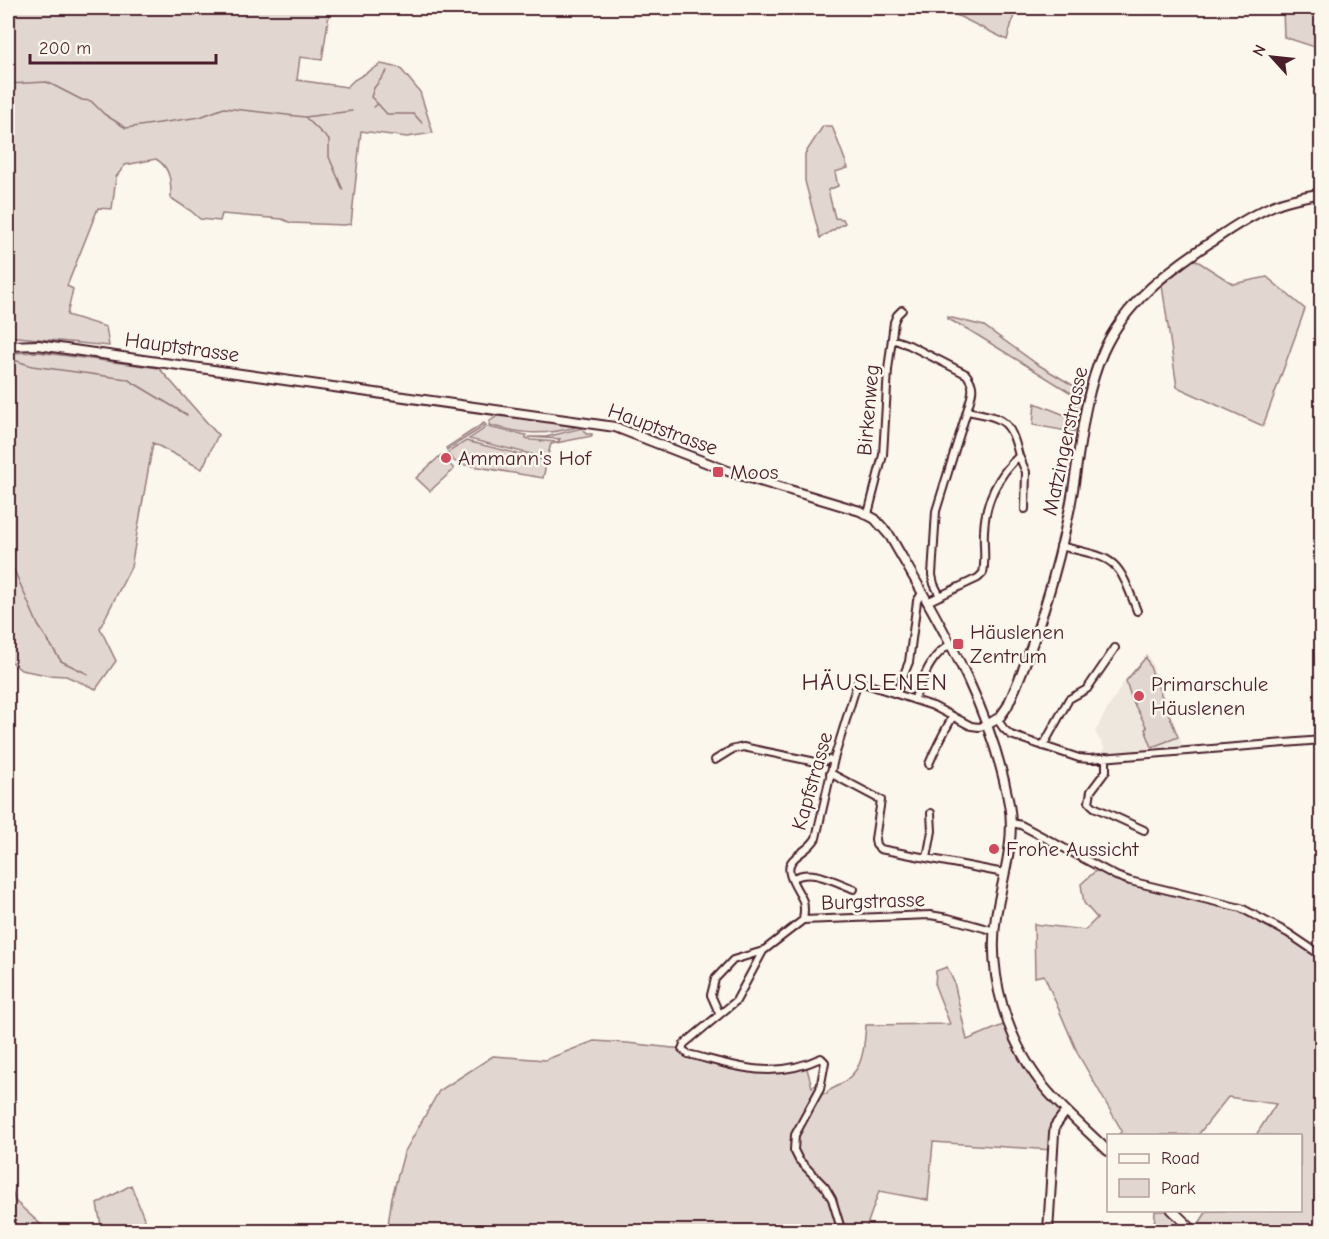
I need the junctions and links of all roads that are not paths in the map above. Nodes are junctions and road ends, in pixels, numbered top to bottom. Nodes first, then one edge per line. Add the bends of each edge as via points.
1 (1322, 193) edge
2 (902, 310) dead end
3 (892, 339) junction
4 (8, 346) edge
5 (967, 411) junction
6 (1019, 456) junction
7 (1025, 509) dead end
8 (868, 514) junction
9 (1060, 546) junction
10 (922, 593) junction
11 (940, 596) junction
12 (927, 603) junction
13 (1137, 611) dead end
14 (951, 644) junction
15 (1115, 648) dead end
16 (896, 694) junction
17 (915, 700) junction
18 (953, 716) junction
19 (997, 719) junction
20 (987, 725) junction
21 (1322, 740) edge
22 (1043, 746) junction
23 (1106, 758) junction
24 (834, 759) junction
25 (715, 760) dead end
26 (929, 764) dead end
27 (830, 773) junction
28 (931, 813) dead end
29 (1011, 823) junction
30 (1144, 830) dead end
31 (927, 858) junction
32 (1004, 873) junction
33 (792, 879) junction
34 (854, 888) dead end
35 (803, 920) junction
36 (995, 931) junction
37 (763, 951) junction
38 (1322, 956) edge
39 (719, 1013) junction
40 (1066, 1111) junction
41 (1107, 1150) edge
42 (1174, 1212) edge
43 (842, 1232) edge
44 (1048, 1232) edge
45 (1195, 1232) edge

1 - 9 street, Matzingerstrasse via 1278,204 1237,224 1151,286 1125,317 1104,349 1091,383
2 - 3 street, Birkenweg via 894,322
3 - 5 street via 966,374 973,389
3 - 8 street, Birkenweg via 883,455
4 - 8 street, Hauptstrasse via 49,346 615,427 733,473
5 - 6 street via 999,418 1013,433
5 - 11 street via 936,511 932,575
6 - 7 street via 1026,472
6 - 11 street via 1000,476 987,511 983,573
8 - 10 street, Hauptstrasse via 890,536
9 - 13 street via 1113,562
9 - 19 street, Matzingerstrasse via 1017,683
10 - 12 street, Hauptstrasse
10 - 16 street via 917,601 909,662
11 - 12 street
12 - 14 street, Hauptstrasse
14 - 17 street via 933,659
14 - 20 street, Hauptstrasse
15 - 22 street via 1087,689 1069,699
16 - 17 street
16 - 24 street, Kapfstrasse via 857,684
17 - 18 street
18 - 20 street via 975,727
18 - 26 street
19 - 20 street, Matzingerstrasse
19 - 22 street via 1008,733
20 - 29 street, Hauptstrasse via 1008,798
21 - 23 street
22 - 23 street via 1079,758
23 - 30 street via 1106,771 1091,791 1089,802
24 - 25 street via 816,762 743,747
24 - 27 street, Kapfstrasse
27 - 31 street via 881,800 877,847
27 - 33 street, Kapfstrasse via 816,838 791,862
28 - 31 street
29 - 32 street, Hauptstrasse
29 - 38 street via 1123,879 1241,908
31 - 32 street
32 - 36 street, Hauptstrasse
33 - 34 street via 813,874
33 - 35 street via 803,901
35 - 36 street, Burgstrasse via 930,915
35 - 37 street, Burgstrasse
36 - 40 street, Hauptstrasse via 998,983 1008,1023 1030,1067
37 - 39 street, Burgstrasse via 736,1001
37 - 39 street via 733,960 715,979 711,995
39 - 43 street, Burgstrasse via 682,1049 688,1054 771,1071 789,1070 821,1058 825,1062 820,1089 795,1135 794,1150 825,1187
40 - 41 street, Hauptstrasse
40 - 44 street via 1055,1126
42 - 45 street

